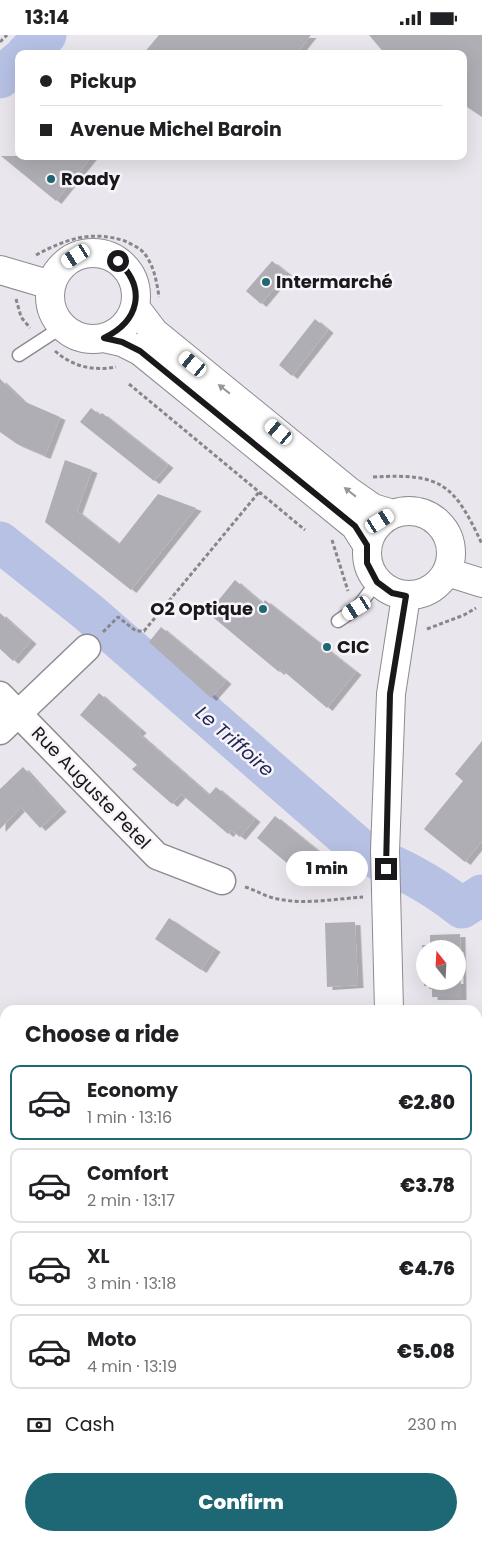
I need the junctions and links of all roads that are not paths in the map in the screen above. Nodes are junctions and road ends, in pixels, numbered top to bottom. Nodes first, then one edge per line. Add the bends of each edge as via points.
1 (0, 270) edge
2 (51, 285) junction
3 (135, 307) junction
4 (62, 327) junction
5 (104, 338) junction
6 (19, 355) dead end
7 (393, 514) junction
8 (367, 545) junction
9 (447, 572) junction
10 (377, 582) junction
11 (482, 583) edge
12 (406, 596) junction
13 (338, 621) dead end
14 (87, 648) dead end
15 (9, 704) edge
16 (0, 731) edge
17 (222, 881) road end
18 (389, 1005) edge

1 - 2 street
2 - 3 street via 63,264 76,256 105,254 118,261 133,279
2 - 4 street via 49,297 53,314
3 - 5 street via 118,331
7 -> 3 street via 373,509 350,492 154,332
4 - 5 street via 76,336
4 - 6 lane
5 - 8 street via 140,351 355,526
7 - 8 street via 380,521
7 - 9 street via 416,511 431,516 444,528 450,542 451,561
8 - 10 street via 367,563
9 - 11 street
9 - 12 street via 438,584 423,593
10 - 12 street via 392,593
10 - 13 lane via 357,608
12 - 18 street via 390,694 385,851
14 - 15 street, Rue Auguste Petel
15 - 16 street, Rue Auguste Petel
15 - 17 street, Rue Auguste Petel via 157,856

